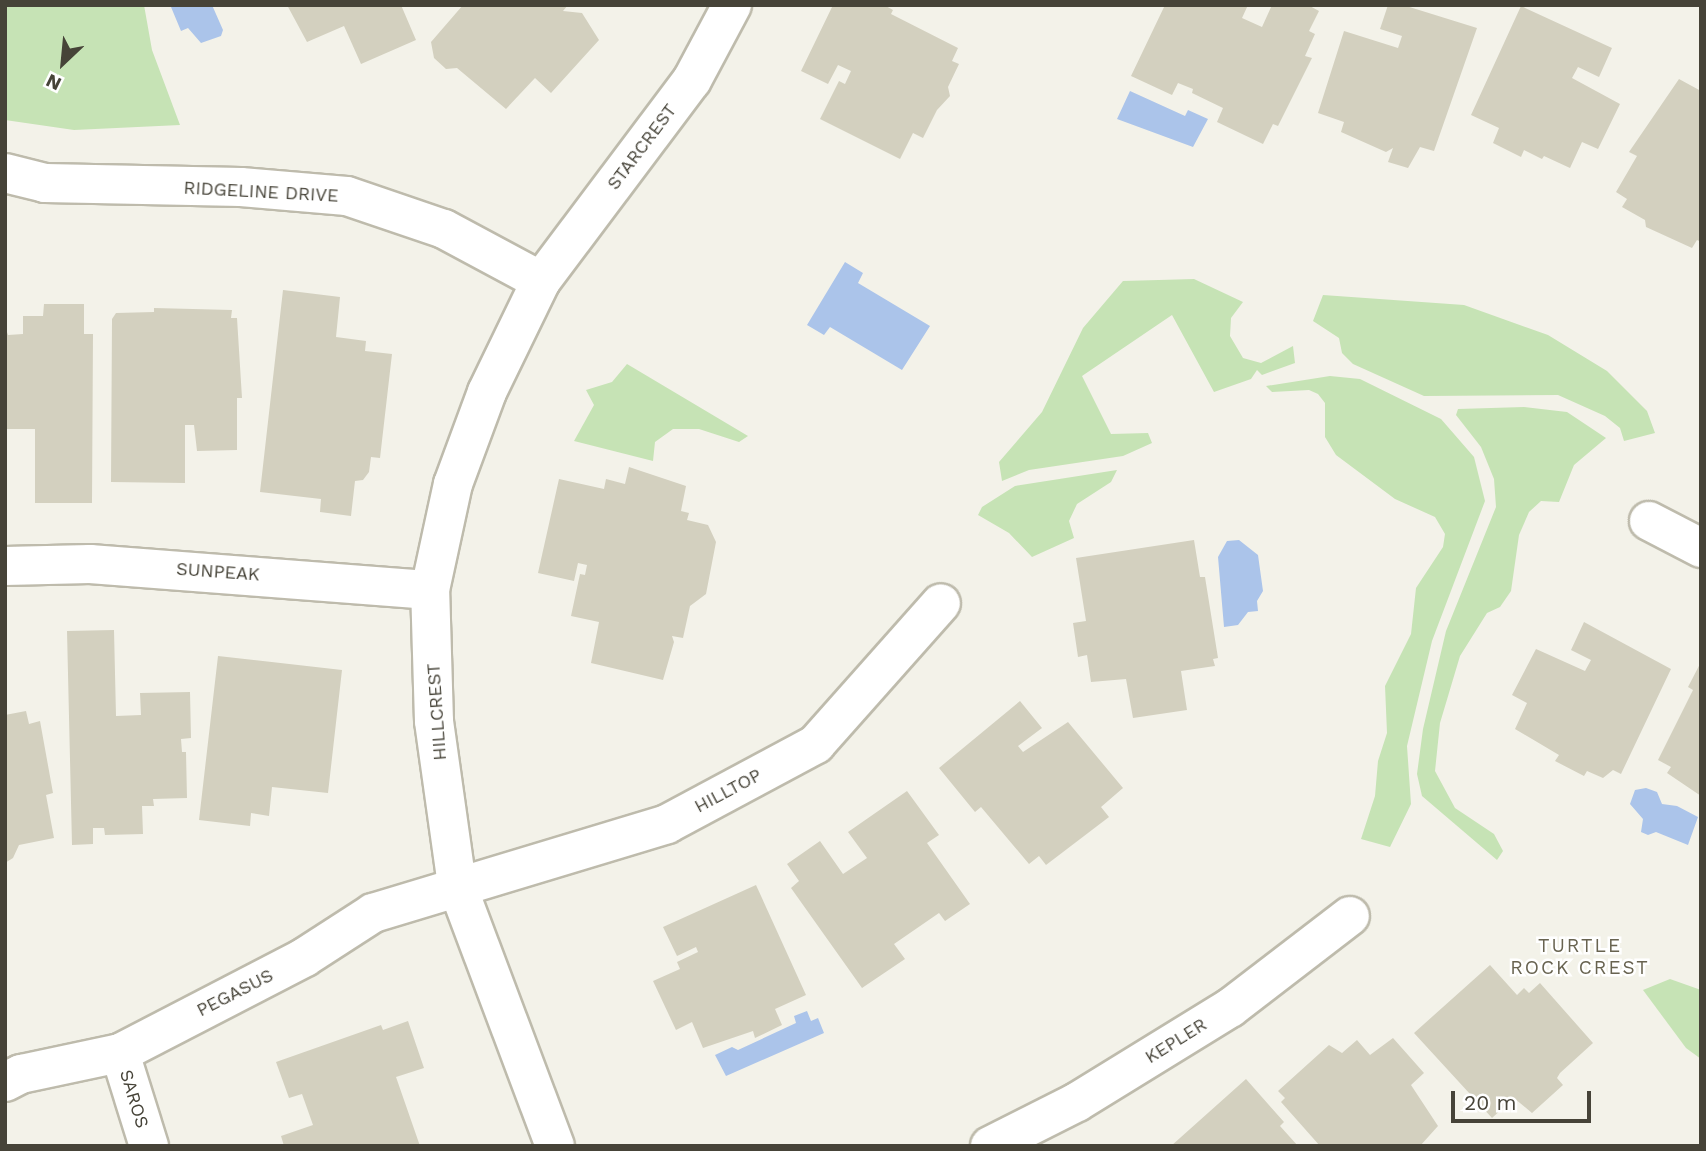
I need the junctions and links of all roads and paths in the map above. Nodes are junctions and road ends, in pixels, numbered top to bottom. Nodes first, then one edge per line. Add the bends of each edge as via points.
1 (732, 5) edge
2 (5, 173) edge
3 (541, 281) junction
4 (1649, 521) dead end
5 (1701, 548) edge
6 (5, 566) edge
7 (430, 590) junction
8 (941, 603) dead end
9 (457, 885) junction
10 (1350, 916) dead end
11 (120, 1053) junction
12 (5, 1082) edge
13 (149, 1146) edge
14 (555, 1146) edge
15 (990, 1146) edge

1 - 3 street, STARCREST via 692,80
2 - 3 street, RIDGELINE DRIVE via 45,183 241,187 346,195 444,229
3 - 7 street, HILLCREST via 487,392 453,484
4 - 5 street
6 - 7 street, SUNPEAK via 90,564
7 - 9 street, HILLCREST via 434,721
8 - 9 street, HILLTOP via 816,744 667,824
9 - 11 street, PEGASUS via 373,913 305,957
9 - 14 street, HILLCREST
10 - 15 street, KEPLER via 1230,1008 1077,1102
11 - 12 street, PEGASUS via 21,1074
11 - 13 street, SAROS

